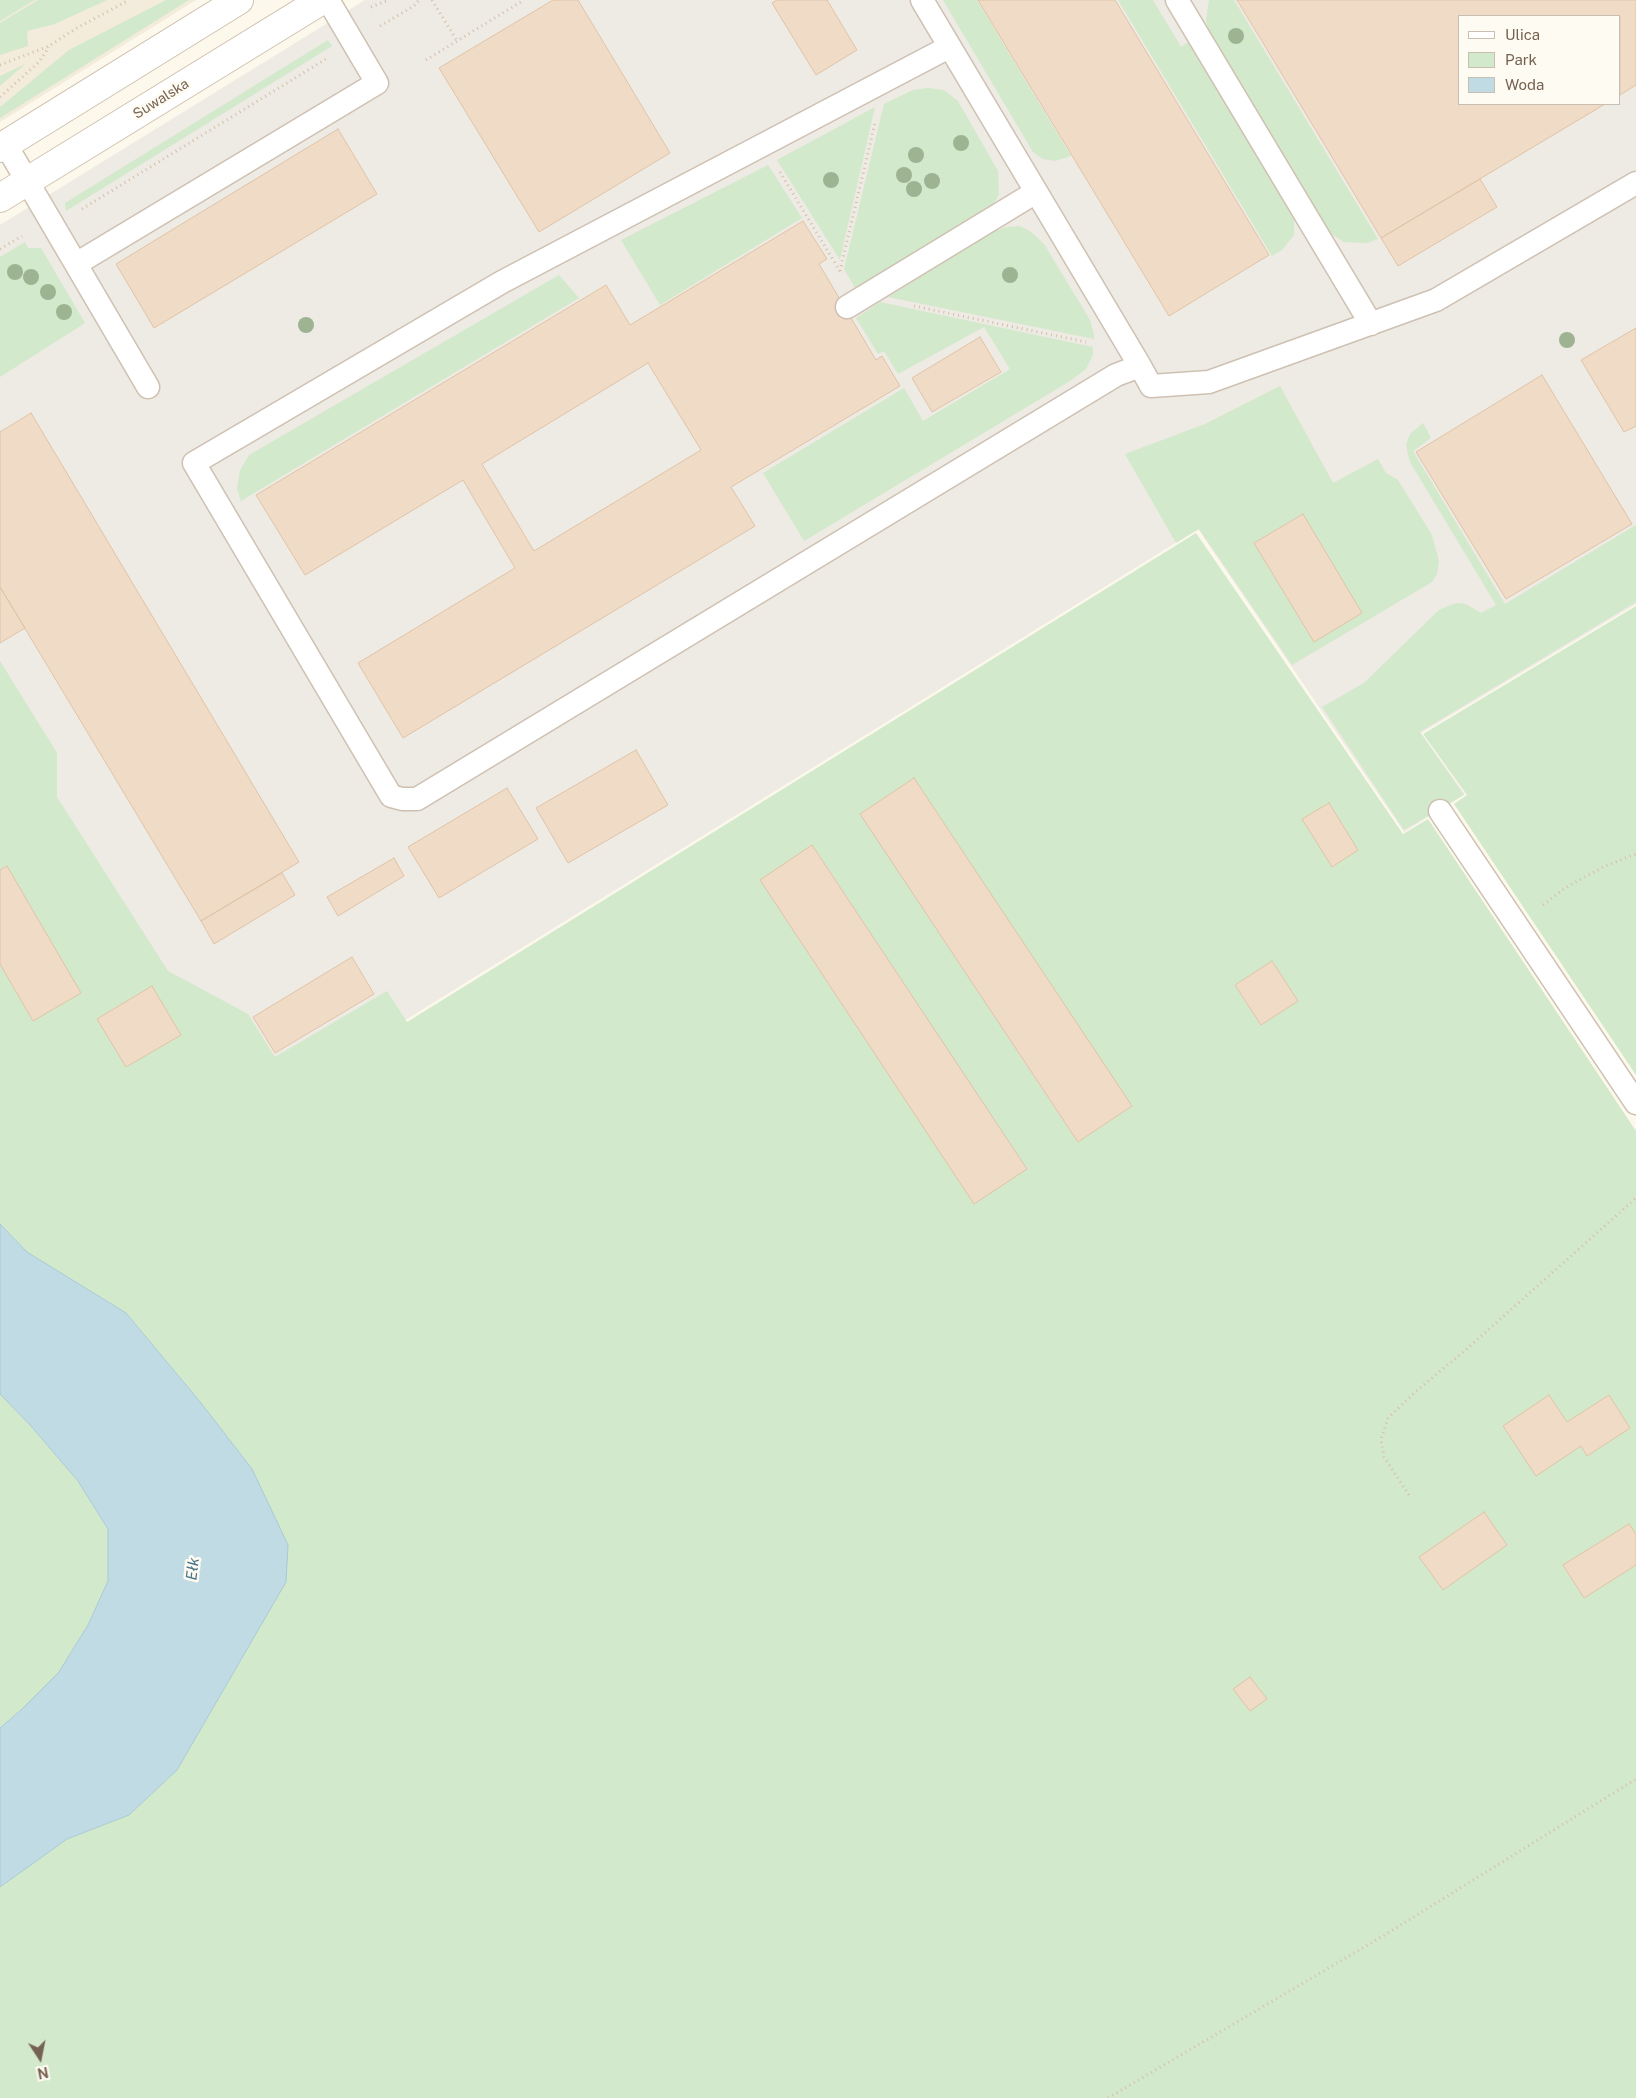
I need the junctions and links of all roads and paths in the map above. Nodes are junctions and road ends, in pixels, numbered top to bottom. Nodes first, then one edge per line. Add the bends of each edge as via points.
1 (129, 0) edge
2 (239, 0) edge
3 (322, 0) edge
4 (328, 0) edge
5 (419, 0) edge
6 (432, 0) edge
7 (524, 0) edge
8 (922, 0) edge
9 (1177, 0) edge
10 (457, 41) junction
11 (353, 42) junction
12 (49, 46) junction
13 (949, 46) junction
14 (426, 60) dead end
15 (0, 65) edge
16 (886, 79) junction
17 (0, 97) edge
18 (3, 147) edge
19 (27, 181) junction
20 (1636, 184) edge
21 (1036, 192) junction
22 (0, 198) edge
23 (54, 227) junction
24 (0, 249) edge
25 (76, 264) junction
26 (840, 272) dead end
27 (847, 307) dead end
28 (1371, 324) junction
29 (1140, 366) junction
30 (148, 387) dead end
31 (1440, 811) dead end
32 (1636, 854) edge
33 (1517, 926) junction
34 (1636, 1104) edge
35 (1636, 1198) edge
36 (1409, 1495) dead end
37 (1636, 1779) edge
38 (1108, 2098) edge

1 - 12 path
2 - 18 street
3 - 19 street, Suwalska
4 - 11 lane
5 - 11 path
6 - 10 path
7 - 10 path
8 - 13 lane
9 - 28 lane
10 - 14 path
11 - 23 path
11 - 25 lane via 377,83
12 - 15 path
12 - 17 path via 39,62
13 - 16 lane
13 - 21 lane
16 - 26 path
16 - 29 lane via 502,282 194,463 391,796 416,799 1116,375
18 - 19 lane
19 - 22 street, Suwalska
19 - 23 lane
20 - 28 lane via 1436,300
21 - 27 lane
21 - 29 lane
23 - 24 path via 24,235
23 - 25 lane
25 - 30 lane
28 - 29 lane via 1209,382 1151,386
31 - 33 lane
32 - 33 path via 1605,866 1565,888
33 - 34 lane
35 - 36 path via 1388,1418 1380,1439 1384,1457
37 - 38 path via 1383,1936

